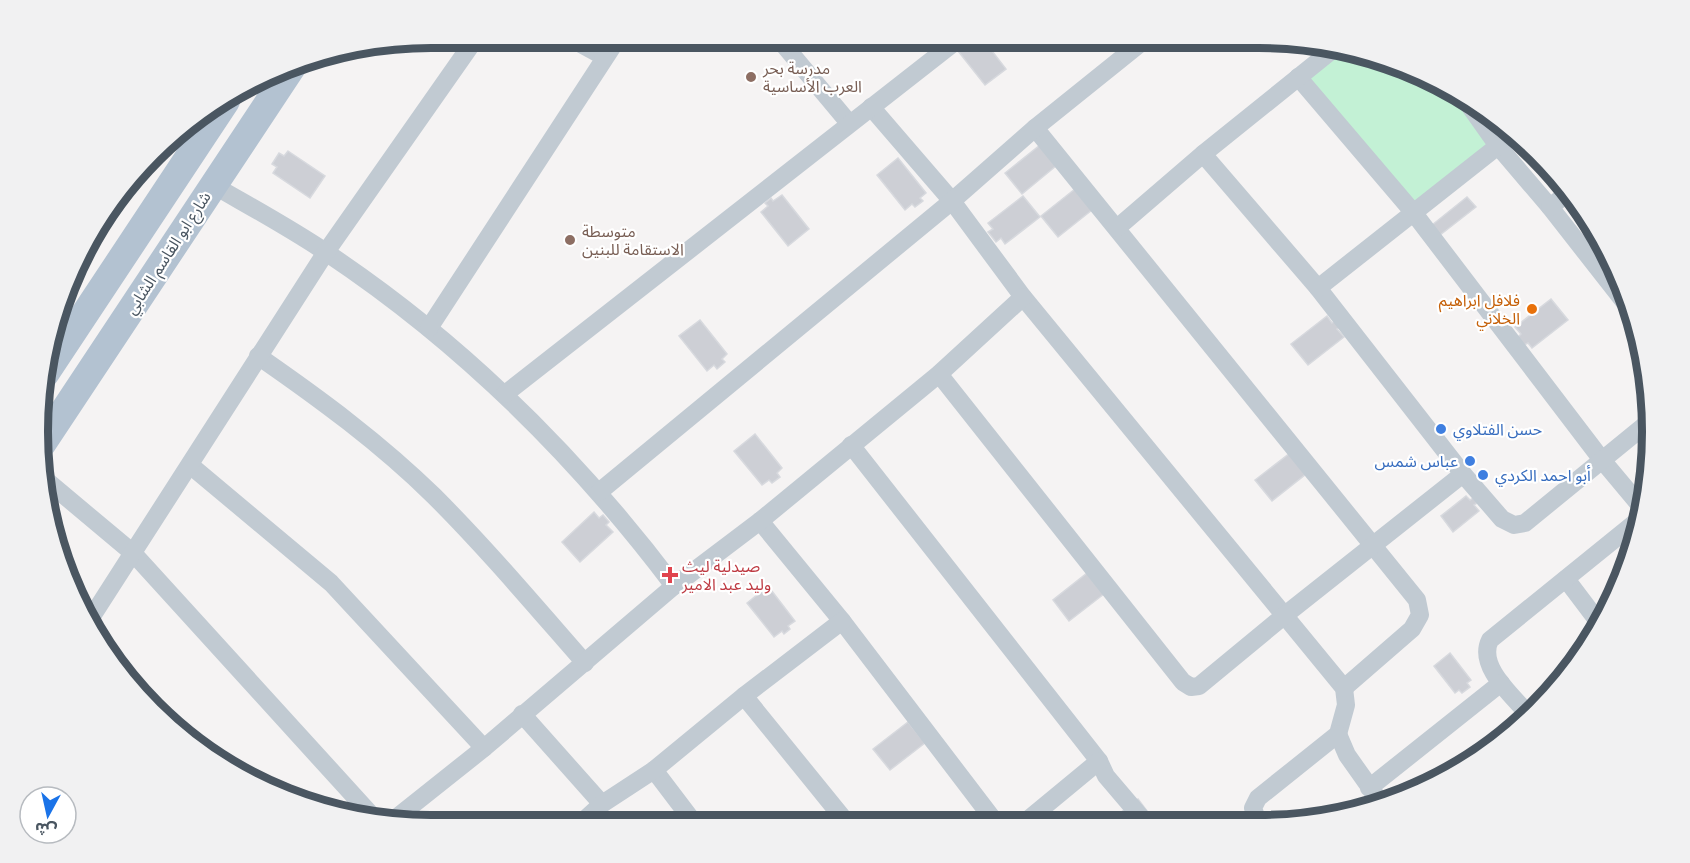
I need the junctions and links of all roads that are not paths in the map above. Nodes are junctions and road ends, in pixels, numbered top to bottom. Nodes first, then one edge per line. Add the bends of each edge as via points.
1 (469, 48) edge
2 (588, 48) edge
3 (611, 48) edge
4 (786, 48) edge
5 (937, 48) edge
6 (1135, 48) edge
7 (1327, 54) edge
8 (605, 57) junction
9 (285, 77) edge
10 (1298, 77) junction
11 (872, 107) junction
12 (218, 113) edge
13 (1479, 118) edge
14 (849, 123) junction
15 (1035, 128) junction
16 (1498, 146) junction
17 (1203, 154) junction
18 (213, 185) junction
19 (1562, 197) edge
20 (952, 201) junction
21 (1550, 207) junction
22 (1413, 212) junction
23 (1117, 228) junction
24 (326, 252) junction
25 (1612, 284) edge
26 (1318, 288) junction
27 (1023, 297) junction
28 (429, 328) junction
29 (258, 356) junction
30 (55, 360) edge
31 (939, 374) junction
32 (505, 394) junction
33 (1642, 428) edge
34 (48, 435) edge
35 (851, 445) junction
36 (1602, 460) junction
37 (190, 465) junction
38 (1463, 474) junction
39 (51, 485) edge
40 (599, 492) junction
41 (1636, 501) edge
42 (760, 521) junction
43 (1630, 527) edge
44 (1372, 545) junction
45 (133, 553) junction
46 (1566, 579) junction
47 (674, 586) junction
48 (94, 613) edge
49 (1285, 615) junction
50 (1594, 616) edge
51 (842, 621) junction
52 (585, 663) junction
53 (1501, 683) junction
54 (1344, 688) junction
55 (744, 696) junction
56 (1523, 709) edge
57 (522, 714) junction
58 (1338, 734) junction
59 (484, 748) junction
60 (1099, 761) junction
61 (654, 770) junction
62 (1369, 788) junction
63 (1376, 797) edge
64 (602, 804) junction
65 (366, 810) edge
66 (402, 814) edge
67 (590, 815) edge
68 (689, 815) edge
69 (840, 815) edge
70 (990, 815) edge
71 (1034, 815) edge
72 (1139, 815) edge
73 (1256, 815) edge

1 - 24 street
2 - 8 street
3 - 8 street
4 - 14 street
5 - 11 street
6 - 15 street
7 - 10 street
8 - 28 street
9 - 18 main road, شارع ابو القاسم الشابي
10 - 17 street
10 - 22 street
11 - 14 street
11 - 20 street
12 - 30 main road
13 - 16 street
14 - 32 street
15 - 20 street
15 - 23 street
16 - 21 street
16 - 22 street
17 - 23 street
17 - 26 street
18 - 24 street
18 - 34 main road, شارع ابو القاسم الشابي
19 - 21 street
20 - 27 street
20 - 40 street
21 - 25 street
22 - 26 street
22 - 36 street
23 - 44 street
24 - 28 street
24 - 29 street
26 - 38 street
27 - 31 street
27 - 49 street
28 - 32 street
29 - 37 street
29 - 52 street via 349,421 432,495
31 - 35 street
31 - 49 street via 1183,682 1199,686
32 - 40 street
33 - 36 street
35 - 42 street
35 - 60 street
36 - 38 street via 1525,523 1514,525 1502,519
36 - 41 street
37 - 45 street
37 - 59 street via 331,583
38 - 44 street
39 - 45 street
40 - 47 street
42 - 47 street
42 - 51 street
43 - 46 street
44 - 49 street
44 - 54 street via 1417,600 1420,615 1412,629
45 - 48 street
45 - 65 street
46 - 50 street
46 - 53 street via 1490,639 1486,648 1488,660
47 - 52 street
49 - 54 street
51 - 55 street
51 - 70 street
52 - 57 street
53 - 56 street
53 - 62 street
54 - 58 street via 1346,705
55 - 61 street
55 - 69 street
57 - 59 street
57 - 64 street
58 - 62 street
58 - 73 street via 1258,798 1253,808
59 - 66 street
60 - 71 street
60 - 72 street
61 - 64 street
61 - 68 street
62 - 63 street
64 - 67 street

